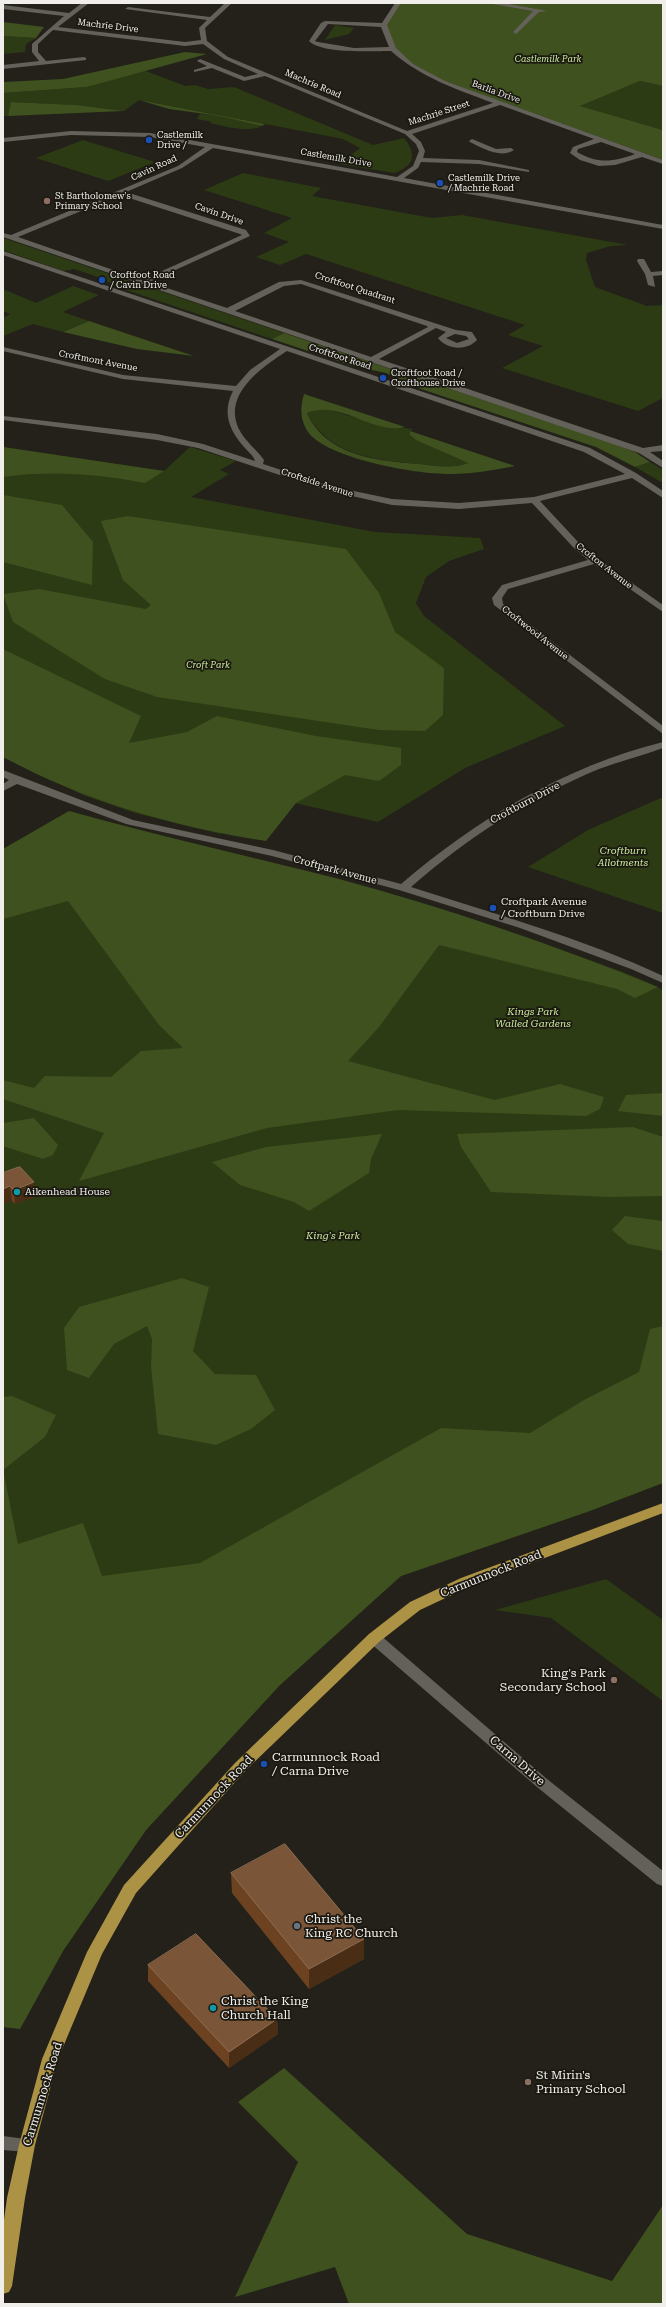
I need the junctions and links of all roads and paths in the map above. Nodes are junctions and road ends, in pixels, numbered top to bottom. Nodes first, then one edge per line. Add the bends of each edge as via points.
1 (86, 3) edge
2 (229, 3) edge
3 (398, 3) edge
4 (490, 3) edge
5 (152, 6) dead end
6 (3, 7) edge
7 (128, 9) dead end
8 (146, 11) junction
9 (71, 15) junction
10 (211, 19) junction
11 (384, 25) junction
12 (52, 28) junction
13 (516, 32) dead end
14 (204, 42) junction
15 (392, 48) junction
16 (84, 59) dead end
17 (200, 60) dead end
18 (45, 64) junction
19 (214, 66) junction
20 (3, 67) edge
21 (196, 71) dead end
22 (266, 74) junction
23 (499, 103) junction
24 (407, 133) junction
25 (3, 140) edge
26 (599, 140) junction
27 (472, 142) dead end
28 (213, 145) junction
29 (511, 150) dead end
30 (495, 151) junction
31 (642, 154) junction
32 (509, 159) dead end
33 (420, 160) junction
34 (479, 162) junction
35 (663, 162) edge
36 (499, 166) junction
37 (527, 171) dead end
38 (399, 179) junction
39 (122, 192) junction
40 (663, 227) edge
41 (7, 237) edge
42 (3, 253) edge
43 (641, 261) dead end
44 (649, 274) junction
45 (663, 274) edge
46 (143, 282) junction
47 (652, 285) dead end
48 (228, 311) junction
49 (431, 325) junction
50 (455, 332) dead end
51 (3, 349) edge
52 (285, 349) junction
53 (373, 359) junction
54 (238, 389) junction
55 (3, 418) edge
56 (663, 448) edge
57 (642, 451) junction
58 (259, 464) junction
59 (663, 464) edge
60 (633, 475) junction
61 (663, 495) edge
62 (534, 500) junction
63 (595, 561) junction
64 (663, 609) edge
65 (663, 731) edge
66 (663, 745) edge
67 (3, 773) edge
68 (16, 780) junction
69 (3, 788) edge
70 (403, 888) junction
71 (663, 980) edge
72 (663, 1508) edge
73 (374, 1638) junction
74 (663, 1880) edge
75 (3, 2143) edge
76 (27, 2145) junction
77 (3, 2286) edge

1 - 9 street, Machrie Drive
2 - 10 street
3 - 11 street
4 - 13 street via 541,10
5 - 8 street
6 - 9 street
7 - 8 street
8 - 10 street
9 - 12 street, Machrie Drive
10 - 14 street via 202,28
11 - 15 street
11 - 15 street via 328,22 323,24 312,41 316,44 354,50
12 - 14 street, Machrie Drive via 186,44
12 - 18 street via 36,44 35,52
14 - 22 street, Machrie Road via 226,58
15 - 23 street, Barlia Drive via 425,73
16 - 18 street
17 - 19 street
18 - 20 street
19 - 21 street
19 - 22 street via 244,79
22 - 24 street, Machrie Road
23 - 24 street, Machrie Street
23 - 26 street, Barlia Drive
24 - 33 street, Machrie Road via 419,143 422,151
25 - 28 street, Castlemilk Drive via 49,134 100,132 150,135
26 - 31 street, Barlia Drive
26 - 31 street via 575,148 573,153 592,162 608,165
27 - 30 street
28 - 38 street, Castlemilk Drive
28 - 39 street, Cavin Road via 180,167
29 - 30 street
30 - 34 street
31 - 35 street, Barlia Drive
32 - 36 street
33 - 34 street
33 - 38 street via 416,167
34 - 36 street
36 - 37 street
38 - 40 street, Castlemilk Drive
39 - 41 street, Cavin Road
39 - 46 street, Cavin Drive via 243,232 246,236
41 - 46 street, Croftfoot Road
42 - 52 street, Croftfoot Road
43 - 44 street
44 - 45 street
44 - 47 street
46 - 48 street, Croftfoot Road
48 - 49 street, Croftfoot Quadrant via 282,284 301,282
48 - 53 street, Croftfoot Road
49 - 50 street, Croftfoot Quadrant
49 - 53 street via 432,328 427,331
51 - 54 street, Croftmont Avenue via 123,377
52 - 54 street via 259,365
52 - 60 street, Croftfoot Road via 587,450
53 - 57 street, Croftfoot Road
54 - 58 street via 231,409 231,418 235,430 260,460
55 - 58 street, Croftside Avenue via 157,437 200,446
56 - 57 street
57 - 59 street, Croftfoot Road
58 - 62 street, Croftside Avenue via 356,496 392,502 459,506
60 - 61 street, Croftfoot Road
60 - 62 street, Croftside Avenue
62 - 63 street, Crofton Avenue via 571,540
63 - 64 street, Crofton Avenue
63 - 65 street, Croftwood Avenue via 505,587 497,598 499,605
66 - 70 street, Croftburn Drive via 596,767 503,812 440,855
67 - 68 street, Croftpark Avenue
68 - 69 street
68 - 70 street, Croftpark Avenue via 130,822 273,853
70 - 71 street, Croftpark Avenue via 524,926
72 - 73 main road, Carmunnock Road via 466,1582 415,1606
73 - 74 street, Carna Drive via 542,1783
73 - 76 main road, Carmunnock Road via 240,1767 130,1889 95,1952 50,2060
75 - 76 street
76 - 77 main road, Carmunnock Road

